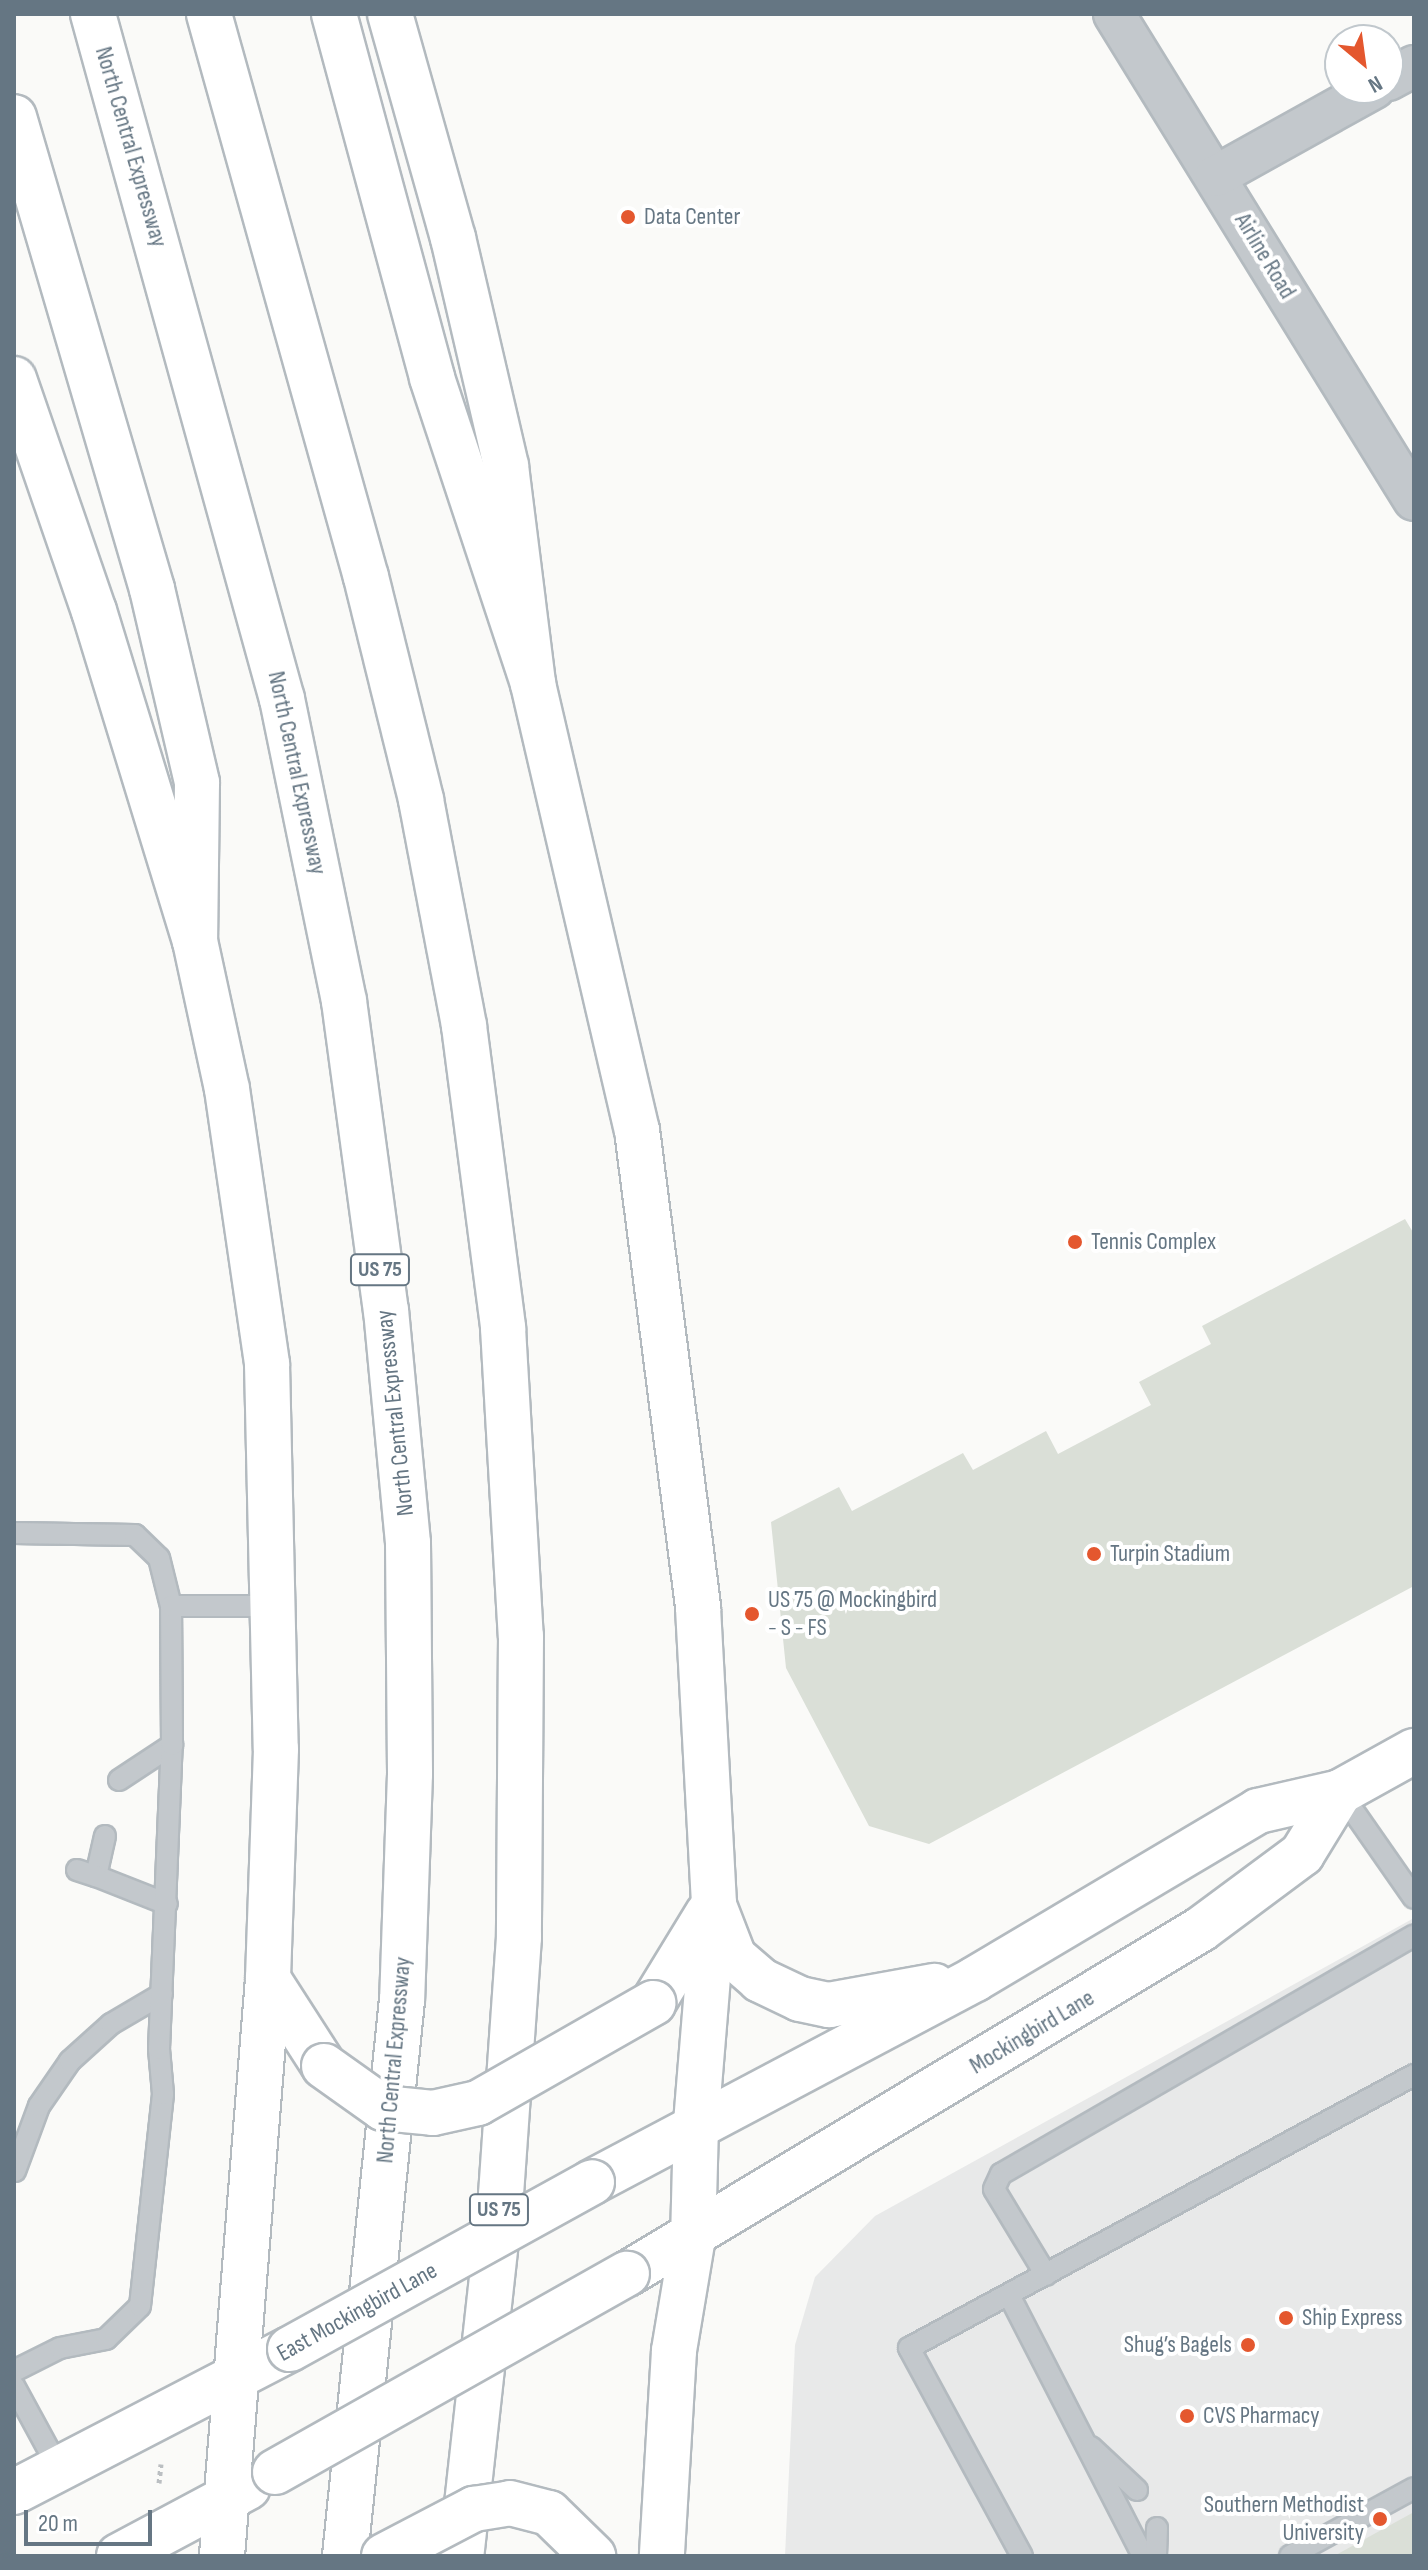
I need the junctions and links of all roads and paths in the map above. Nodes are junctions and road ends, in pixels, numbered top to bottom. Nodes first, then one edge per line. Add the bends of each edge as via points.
1 (93, 14) edge
2 (209, 14) edge
3 (334, 14) edge
4 (390, 14) edge
5 (1114, 14) edge
6 (1345, 104) edge
7 (14, 117) edge
8 (1216, 176) junction
9 (14, 379) edge
10 (1410, 485) edge
11 (533, 684) junction
12 (195, 941) junction
13 (14, 1533) edge
14 (171, 1606) junction
15 (275, 1606) junction
16 (172, 1745) junction
17 (1414, 1751) edge
18 (119, 1780) dead end
19 (1340, 1792) junction
20 (105, 1836) dead end
21 (1414, 1898) edge
22 (167, 1904) junction
23 (714, 1904) junction
24 (1414, 1936) edge
25 (268, 1979) junction
26 (975, 1979) junction
27 (162, 1994) junction
28 (1414, 2075) edge
29 (696, 2125) junction
30 (15, 2171) edge
31 (693, 2237) junction
32 (1046, 2275) junction
33 (1009, 2295) junction
34 (14, 2371) edge
35 (235, 2379) junction
36 (14, 2386) edge
37 (1079, 2437) junction
38 (59, 2469) junction
39 (1414, 2488) edge
40 (1137, 2490) dead end
41 (14, 2492) edge
42 (229, 2497) junction
43 (1157, 2528) dead end
44 (119, 2556) edge
45 (222, 2556) edge
46 (345, 2556) edge
47 (384, 2556) edge
48 (461, 2556) edge
49 (593, 2556) edge
50 (662, 2556) edge
51 (1022, 2556) edge
52 (1143, 2556) edge
53 (1156, 2556) edge
54 (1290, 2556) edge

1 - 46 main road, North Central Expressway / US 75 via 282,699 344,1001 387,1325 408,1543 410,1774 402,2000
2 - 48 main road, US 75 via 411,758 464,1026 503,1328 521,1636 519,1922 501,2196
3 - 11 main road via 432,378
4 - 11 main road via 453,238 506,466
5 - 8 street, Airline Road
6 - 8 street
7 - 12 main road via 152,589 197,783
8 - 10 street, Airline Road
9 - 12 main road via 99,625
11 - 23 main road via 637,1130 698,1608
12 - 15 main road via 227,1089 267,1364
13 - 14 lane via 135,1535 159,1558
14 - 15 lane
14 - 16 lane
15 - 25 main road
16 - 18 lane
16 - 22 lane
17 - 19 main road, Mockingbird Lane
19 - 21 lane
19 - 26 main road, Mockingbird Lane via 1258,1811
19 - 31 main road, Mockingbird Lane via 1302,1854 1201,1929
20 - 22 lane via 86,1873
22 - 27 lane
23 - 25 main road, bridge via 653,2003 478,2103 433,2113 383,2108 324,2066
23 - 26 main road via 734,1957 760,1980 800,1999 829,2005
23 - 29 main road
24 - 32 lane via 1001,2174 994,2189
25 - 35 main road
26 - 29 main road, Mockingbird Lane
27 - 30 lane via 111,2024 70,2061 39,2106
27 - 34 lane via 163,2094 140,2306 106,2339 60,2348
28 - 32 lane
29 - 31 main road
29 - 35 main road, East Mockingbird Lane, bridge
31 - 42 main road, bridge
31 - 50 main road via 674,2351
32 - 33 lane
33 - 37 lane
33 - 51 lane via 909,2348
35 - 38 main road, East Mockingbird Lane
35 - 42 main road
36 - 38 lane
37 - 40 lane
37 - 52 lane
38 - 41 main road, East Mockingbird Lane
39 - 54 lane
42 - 44 main road
42 - 45 main road
43 - 53 lane
47 - 49 main road, bridge via 474,2509 510,2503 549,2513

